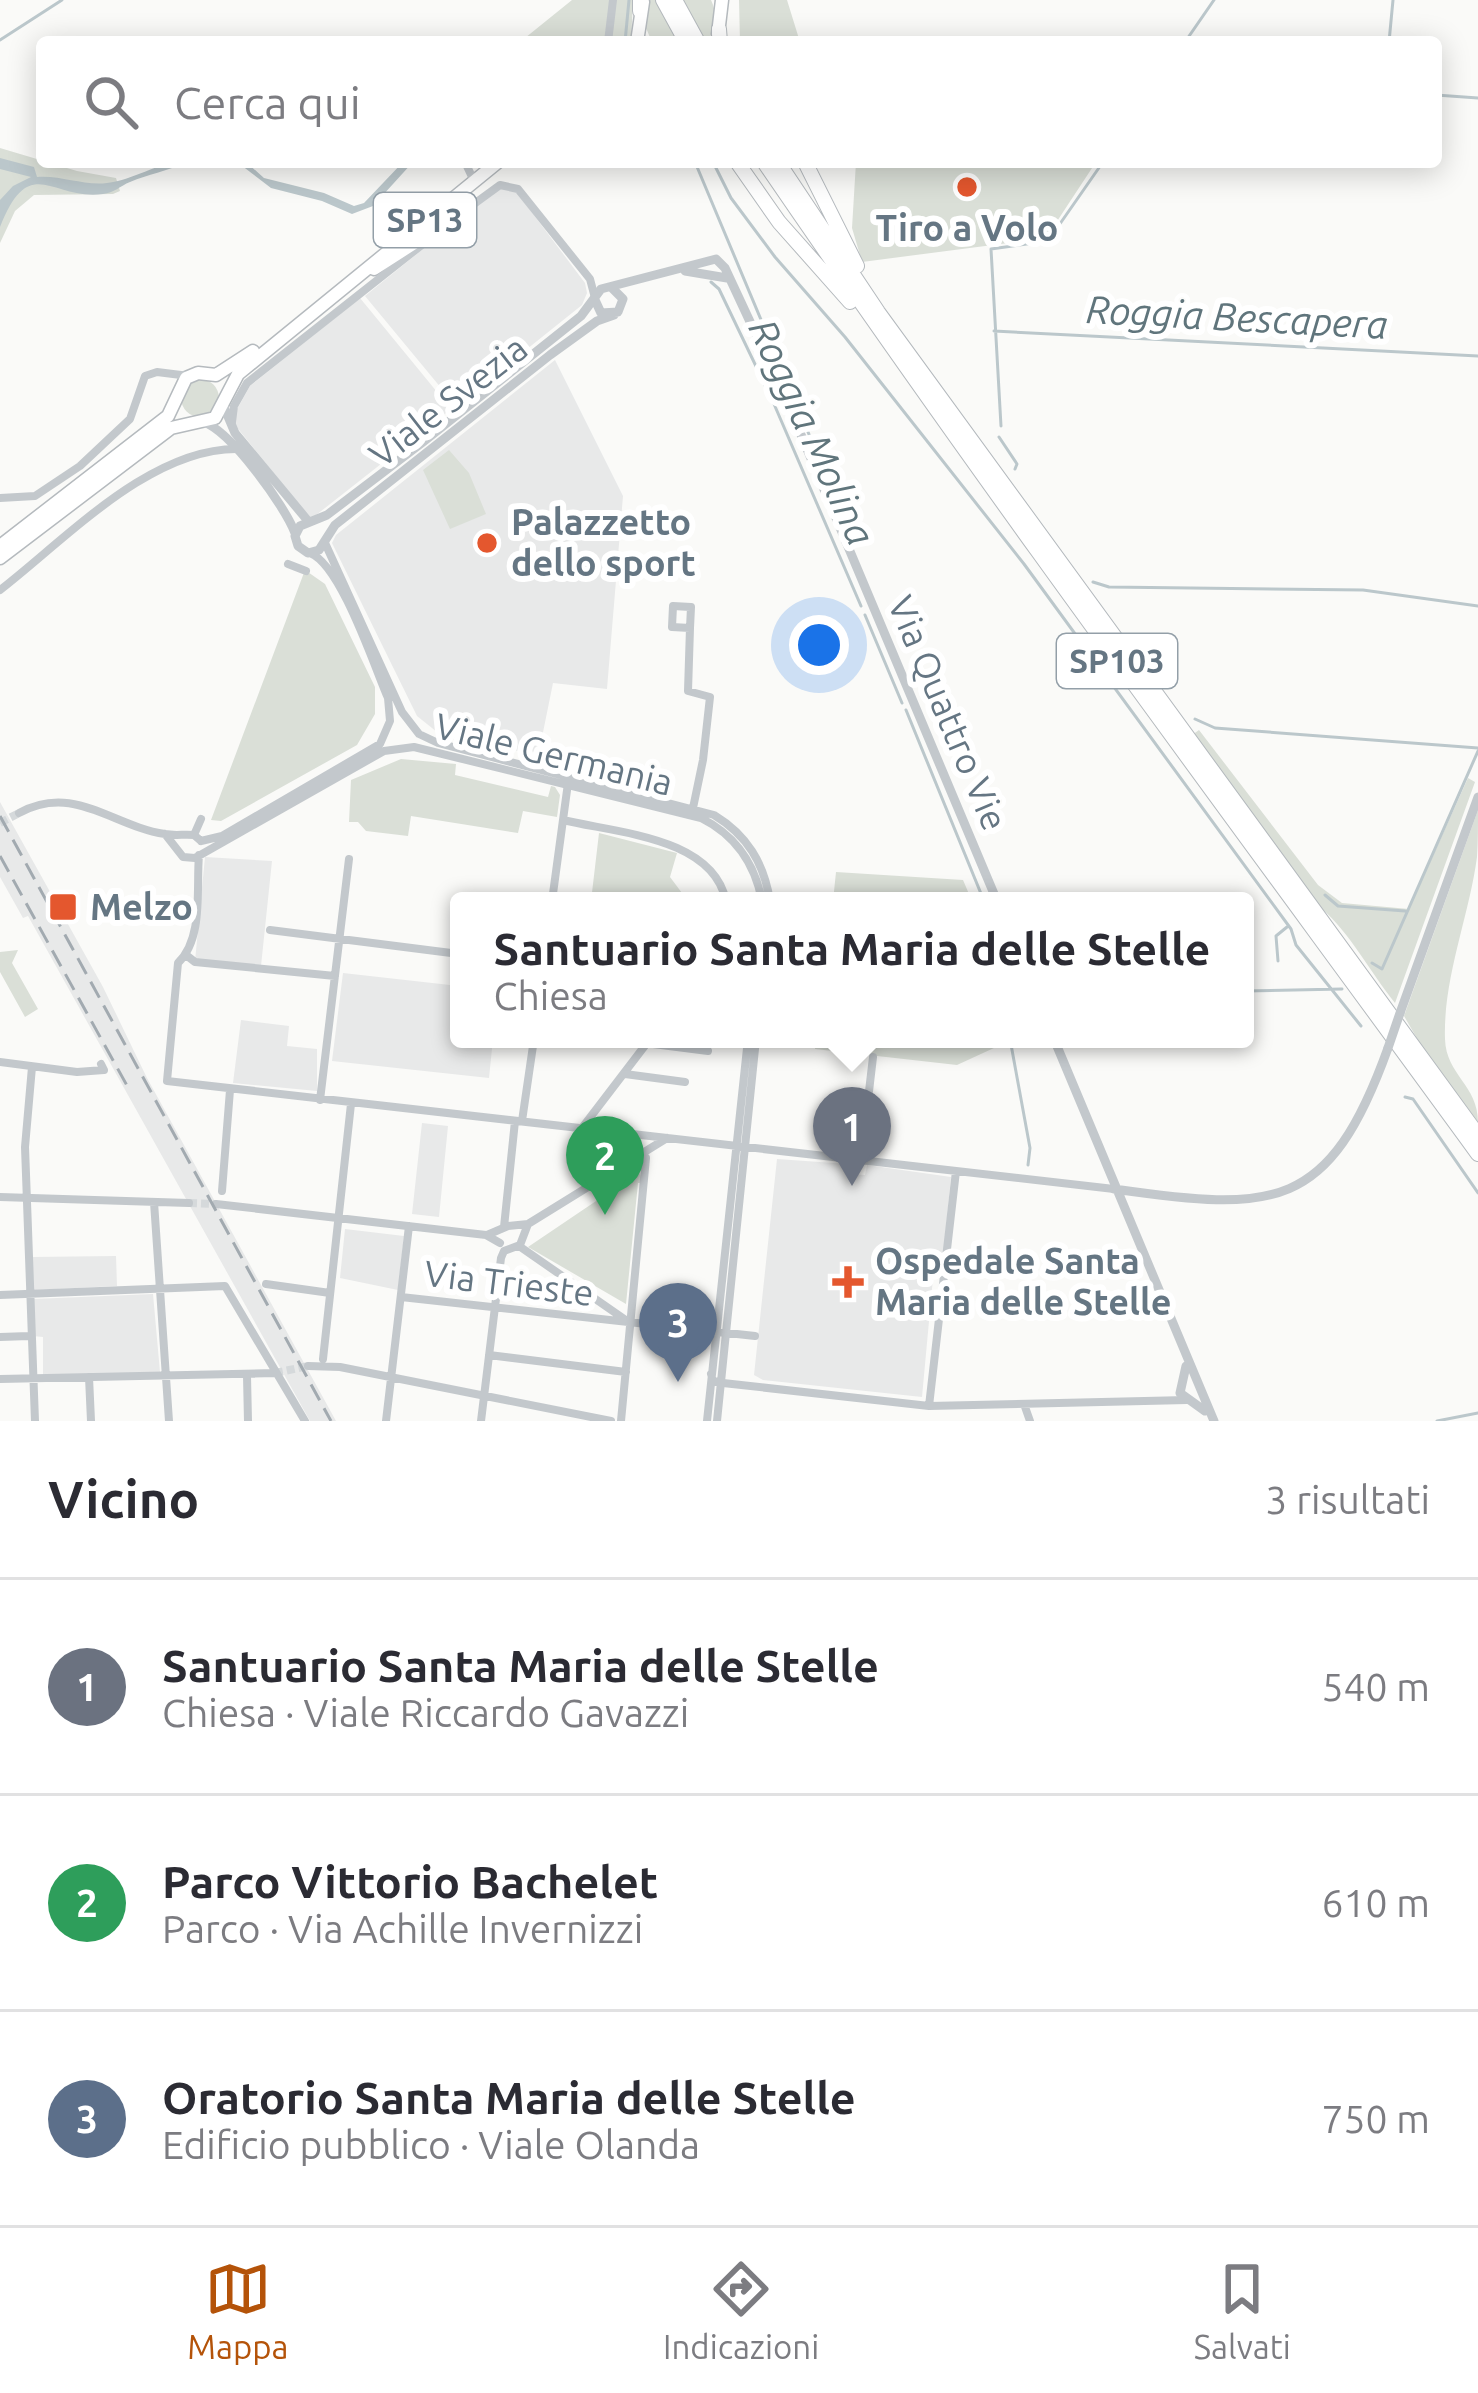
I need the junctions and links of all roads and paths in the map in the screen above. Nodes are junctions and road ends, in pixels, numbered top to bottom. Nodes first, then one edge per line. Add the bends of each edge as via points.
1 (613, 0) edge
2 (662, 0) edge
3 (675, 0) edge
4 (719, 4) edge
5 (609, 36) edge
6 (683, 36) edge
7 (695, 36) edge
8 (718, 36) edge
9 (468, 168) edge
10 (490, 168) edge
11 (740, 168) edge
12 (768, 168) edge
13 (782, 168) edge
14 (808, 168) edge
15 (474, 181) junction
16 (464, 211) junction
17 (651, 277) junction
18 (352, 278) junction
19 (606, 287) junction
20 (595, 300) junction
21 (618, 310) junction
22 (165, 374) junction
23 (210, 375) junction
24 (190, 376) junction
25 (176, 396) junction
26 (227, 407) junction
27 (199, 422) junction
28 (965, 431) junction
29 (236, 449) junction
30 (219, 451) junction
31 (202, 455) junction
32 (250, 460) junction
33 (0, 498) edge
34 (312, 522) junction
35 (296, 533) junction
36 (325, 541) junction
37 (0, 546) edge
38 (1037, 551) junction
39 (309, 553) junction
40 (0, 558) edge
41 (288, 564) dead end
42 (306, 572) dead end
43 (0, 590) edge
44 (690, 628) dead end
45 (412, 725) junction
46 (388, 729) junction
47 (402, 747) junction
48 (568, 780) junction
49 (1478, 797) edge
50 (692, 811) junction
51 (19, 813) tunnel mouth
52 (201, 819) dead end
53 (563, 820) junction
54 (165, 834) junction
55 (197, 843) junction
56 (178, 850) junction
57 (186, 859) junction
58 (349, 859) dead end
59 (197, 877) junction
60 (553, 892) edge
61 (723, 892) edge
62 (765, 892) edge
63 (993, 892) edge
64 (270, 930) dead end
65 (340, 939) junction
66 (450, 953) edge
67 (187, 955) junction
68 (335, 976) junction
69 (532, 1048) edge
70 (643, 1048) edge
71 (690, 1048) edge
72 (751, 1048) edge
73 (1058, 1048) edge
74 (707, 1051) dead end
75 (873, 1057) dead end
76 (0, 1063) edge
77 (101, 1064) dead end
78 (32, 1067) junction
79 (623, 1074) junction
80 (686, 1082) dead end
81 (230, 1090) junction
82 (320, 1100) junction
83 (351, 1103) junction
84 (518, 1121) junction
85 (582, 1128) junction
86 (1478, 1135) edge
87 (667, 1138) junction
88 (741, 1146) junction
89 (1478, 1154) edge
90 (646, 1158) dead end
91 (861, 1160) junction
92 (956, 1171) junction
93 (1114, 1189) junction
94 (222, 1191) dead end
95 (0, 1197) edge
96 (26, 1197) junction
97 (154, 1202) junction
98 (189, 1203) tunnel mouth
99 (216, 1204) tunnel mouth
100 (338, 1218) junction
101 (528, 1224) junction
102 (409, 1226) junction
103 (506, 1228) junction
104 (485, 1235) junction
105 (500, 1243) junction
106 (517, 1244) junction
107 (266, 1284) dead end
108 (159, 1289) junction
109 (330, 1293) junction
110 (28, 1294) junction
111 (0, 1295) edge
112 (401, 1297) junction
113 (495, 1309) junction
114 (631, 1324) junction
115 (715, 1332) junction
116 (726, 1334) junction
117 (29, 1336) junction
118 (755, 1336) dead end
119 (0, 1337) edge
120 (1180, 1341) junction
121 (489, 1354) junction
122 (323, 1359) dead end
123 (308, 1366) tunnel mouth
124 (626, 1372) junction
125 (275, 1373) tunnel mouth
126 (711, 1374) junction
127 (164, 1376) junction
128 (248, 1376) dead end
129 (89, 1377) junction
130 (31, 1378) junction
131 (393, 1378) junction
132 (0, 1379) edge
133 (721, 1382) junction
134 (1180, 1384) junction
135 (1197, 1384) junction
136 (484, 1396) junction
137 (1156, 1399) junction
138 (1189, 1400) junction
139 (1024, 1404) junction
140 (929, 1406) junction
141 (584, 1419) edge
142 (1213, 1420) edge
143 (34, 1421) edge
144 (91, 1421) edge
145 (169, 1421) edge
146 (248, 1421) edge
147 (305, 1421) edge
148 (386, 1421) edge
149 (481, 1421) edge
150 (610, 1421) edge
151 (621, 1421) edge
152 (706, 1421) edge
153 (717, 1421) edge
154 (1030, 1421) edge

1 - 5 street
2 - 6 highway
3 - 7 highway
4 - 8 main road
9 - 15 street
10 - 15 main road, SP13
11 - 38 highway, SP103
12 - 38 highway, SP103
13 - 28 highway, SP103
14 - 28 highway, SP103 via 873,295
15 - 18 main road, SP13
16 - 18 main road
16 - 20 street via 501,185 518,189 589,276
16 - 26 street
17 - 19 street
17 - 21 street, Viale Svezia
17 - 63 street, Via Quattro Vie via 719,274 732,283
18 - 23 main road, SP13
18 - 26 main road, SP13 via 238,374
19 - 20 street, Viale Svezia
19 - 21 street via 620,292
20 - 21 street via 599,311
20 - 34 street, Viale Svezia
21 - 36 street, Viale Svezia via 508,387 331,528
22 - 24 street
22 - 25 street
22 - 33 street via 145,376 130,419 57,484 35,496
23 - 24 main road, SP13
23 - 26 main road
24 - 25 main road
25 - 27 main road via 181,412
25 - 37 main road via 168,416
26 - 27 main road, SP13
26 - 32 street
27 - 29 street
27 - 31 street via 213,440
27 - 40 main road, SP13 via 171,428
28 - 86 highway, SP103
29 - 30 street
29 - 32 street
30 - 31 street
30 - 32 street
31 - 43 street via 140,480
32 - 34 street
32 - 35 street
34 - 35 street
34 - 36 street
35 - 39 street
36 - 39 street
36 - 45 street, Viale Germania
38 - 89 highway, SP103
39 - 46 street, Viale Germania via 345,600 388,698
41 - 42 street
44 - 50 street, Viale Germania via 689,693 710,697
45 - 46 street via 397,719
45 - 47 street via 414,740
45 - 48 street, Viale Germania via 438,743
46 - 47 street via 389,742
46 - 55 street via 358,759
47 - 48 street, Viale Germania
47 - 55 street via 223,844
48 - 50 street, Viale Germania
48 - 53 street
49 - 93 street, bridge via 1373,1090 1336,1155 1287,1189 1246,1200
50 - 62 street, Viale Germania via 724,822 747,842
51 - 54 street via 65,801
52 - 55 street
53 - 60 street
53 - 61 street via 691,851
54 - 55 street
54 - 56 street
55 - 56 street via 179,840
55 - 57 street
55 - 59 street
56 - 57 street
57 - 59 street
58 - 65 street
59 - 67 street
64 - 65 street
65 - 66 street
65 - 68 street
67 - 68 street
67 - 81 street via 178,963 165,1077
68 - 82 street
69 - 84 street
70 - 79 street
71 - 74 street
72 - 88 street
73 - 93 street
75 - 91 street
76 - 78 street
77 - 78 street via 104,1070 89,1072
78 - 96 street
79 - 80 street
79 - 85 street
81 - 82 street
81 - 94 street
82 - 83 street
83 - 84 street
83 - 100 street
84 - 85 street
84 - 103 street
85 - 87 street
87 - 88 street
87 - 101 street
88 - 91 street
88 - 115 street
88 - 116 street
90 - 114 street
91 - 92 street
92 - 93 street
92 - 140 street
93 - 120 street
95 - 96 street
96 - 97 street
96 - 110 street
97 - 98 street
97 - 108 street
99 - 100 street
100 - 102 street
100 - 109 street
101 - 103 street
101 - 106 street
102 - 104 street
102 - 112 street
103 - 104 street
103 - 105 street
103 - 106 street
104 - 105 street
105 - 106 street
106 - 113 street via 501,1258
106 - 114 street
107 - 109 street
108 - 110 street
108 - 127 street
108 - 147 street via 225,1286
109 - 122 street
110 - 111 street
110 - 117 street
112 - 113 street, Via Trieste
112 - 131 street
113 - 114 street, Via Trieste
113 - 121 street
114 - 115 street, Via Trieste
114 - 124 street
115 - 116 street, Via Trieste
115 - 126 street
116 - 118 street, Via Trieste
116 - 133 street
117 - 119 street
117 - 130 street
120 - 134 street
120 - 135 street
121 - 124 street
121 - 136 street
123 - 131 street
124 - 151 street
125 - 127 street
126 - 133 street
126 - 152 street
127 - 129 street
127 - 145 street
128 - 146 street
129 - 130 street
129 - 144 street
130 - 132 street
130 - 143 street
131 - 136 street
131 - 148 street
133 - 140 street
133 - 153 street
134 - 135 street
134 - 137 street
134 - 138 street
135 - 138 street
135 - 142 street
136 - 141 street
136 - 149 street
137 - 138 street
137 - 139 street
138 - 142 street
139 - 140 street
139 - 154 street
141 - 150 street

